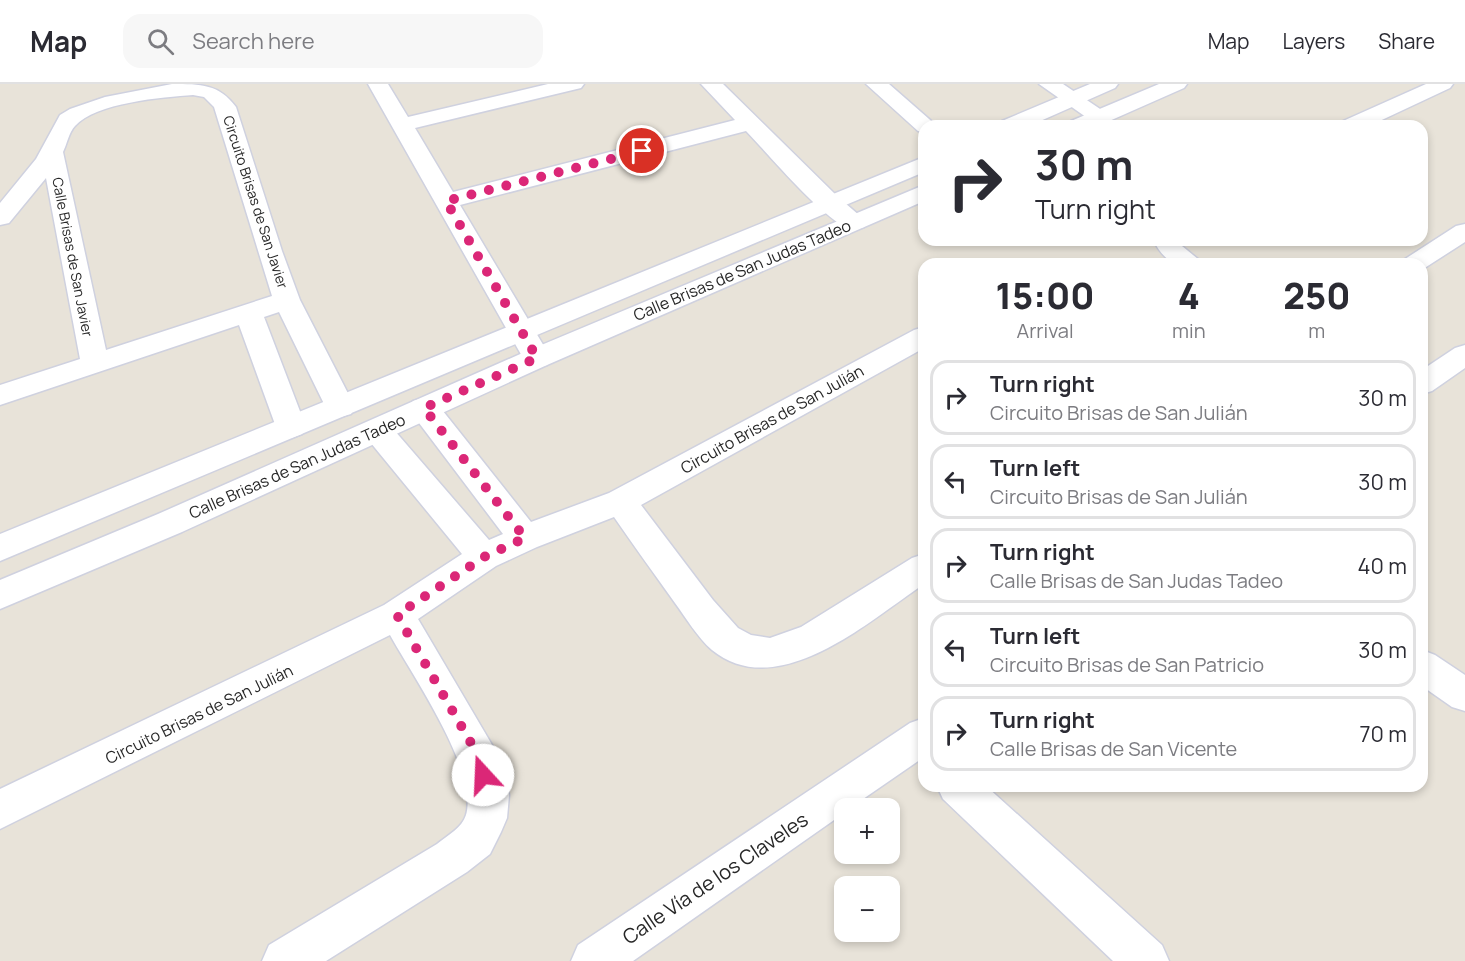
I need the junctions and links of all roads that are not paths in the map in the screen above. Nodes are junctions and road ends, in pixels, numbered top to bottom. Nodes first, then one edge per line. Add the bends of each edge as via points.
1 (378, 84) edge
2 (574, 84) edge
3 (711, 84) edge
4 (876, 84) edge
5 (1049, 84) edge
6 (1108, 84) edge
7 (1177, 84) edge
8 (1443, 84) edge
9 (1071, 99) junction
10 (1101, 117) junction
11 (919, 120) edge
12 (1024, 120) edge
13 (1094, 120) edge
14 (1364, 120) edge
15 (751, 123) junction
16 (402, 124) junction
17 (52, 152) junction
18 (918, 166) edge
19 (918, 195) edge
20 (446, 201) junction
21 (830, 202) junction
22 (0, 218) edge
23 (855, 222) junction
24 (1465, 231) edge
25 (1169, 246) edge
26 (1182, 258) edge
27 (1423, 258) edge
28 (287, 300) junction
29 (248, 311) junction
30 (522, 331) junction
31 (918, 339) edge
32 (537, 358) junction
33 (1461, 362) edge
34 (95, 363) junction
35 (1428, 381) edge
36 (0, 395) edge
37 (340, 407) junction
38 (424, 408) junction
39 (291, 427) junction
40 (377, 430) junction
41 (620, 502) junction
42 (525, 538) junction
43 (0, 548) edge
44 (484, 557) junction
45 (918, 571) edge
46 (0, 595) edge
47 (397, 615) junction
48 (1428, 670) edge
49 (1465, 696) edge
50 (918, 746) edge
51 (963, 792) edge
52 (0, 810) edge
53 (285, 961) edge
54 (594, 961) edge
55 (1146, 961) edge

1 - 16 street
2 - 16 street
3 - 15 street
4 - 11 street
5 - 9 street
6 - 9 street
7 - 10 street
8 - 14 street
9 - 10 street
9 - 12 street
10 - 13 street
15 - 20 street
15 - 21 street
16 - 20 street
17 - 22 street, Circuito Brisas de San Javier
17 - 28 street, Circuito Brisas de San Javier via 67,121 94,106 182,89 206,90 219,96
17 - 34 street, Calle Brisas de San Javier
18 - 21 street, Calle Brisas de San Judas Tadeo
19 - 23 street, Calle Brisas de San Judas Tadeo
20 - 30 street
21 - 23 street
21 - 30 street, Calle Brisas de San Judas Tadeo
23 - 32 street, Calle Brisas de San Judas Tadeo
24 - 27 street
25 - 26 street
28 - 29 street, Circuito Brisas de San Javier
28 - 37 street, Circuito Brisas de San Javier
29 - 34 street, Circuito Brisas de San Javier
29 - 39 street
30 - 32 street
30 - 37 street, Calle Brisas de San Judas Tadeo
31 - 41 street, Circuito Brisas de San Julián
32 - 38 street, Calle Brisas de San Judas Tadeo
33 - 35 street
34 - 36 street, Circuito Brisas de San Javier
37 - 39 street, Calle Brisas de San Judas Tadeo
38 - 40 street, Calle Brisas de San Judas Tadeo
38 - 42 street
39 - 43 street, Calle Brisas de San Judas Tadeo
40 - 44 street
40 - 46 street, Calle Brisas de San Judas Tadeo
41 - 42 street, Circuito Brisas de San Julián
41 - 45 street via 700,610 725,639 745,650 770,653 790,649 814,638
42 - 44 street, Circuito Brisas de San Julián
44 - 47 street, Circuito Brisas de San Julián
47 - 52 street, Circuito Brisas de San Julián
47 - 53 street via 478,755 489,795 486,818 475,840 452,858
48 - 49 street
50 - 54 street, Calle Vía de los Claveles
51 - 55 street

